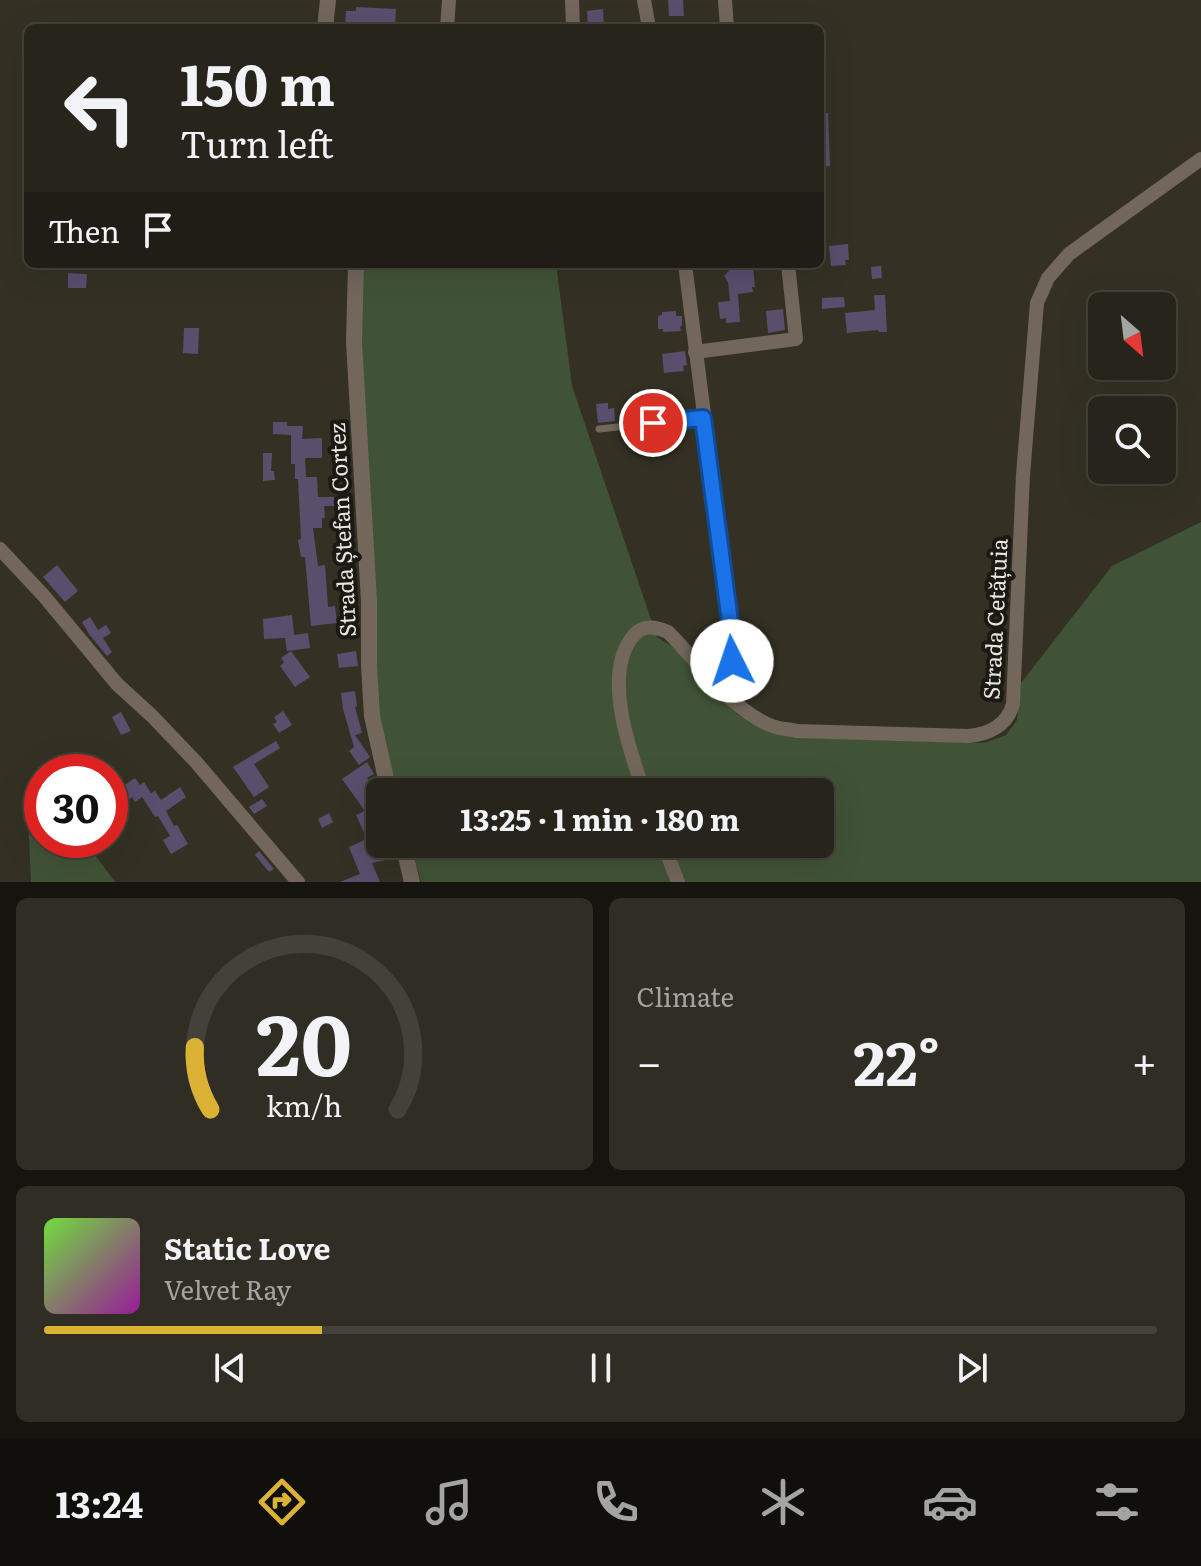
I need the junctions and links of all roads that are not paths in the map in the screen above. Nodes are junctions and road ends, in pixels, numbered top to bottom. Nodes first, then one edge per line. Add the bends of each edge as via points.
1 (328, 0) edge
2 (449, 0) edge
3 (572, 0) edge
4 (644, 0) edge
5 (725, 0) edge
6 (325, 24) edge
7 (447, 24) edge
8 (573, 24) edge
9 (648, 24) edge
10 (727, 24) edge
11 (1201, 159) edge
12 (356, 268) edge
13 (685, 268) edge
14 (788, 268) edge
15 (695, 352) junction
16 (703, 418) junction
17 (599, 429) dead end
18 (0, 549) edge
19 (716, 682) junction
20 (386, 778) edge
21 (639, 778) edge
22 (406, 858) edge
23 (669, 858) edge
24 (298, 882) edge
25 (412, 882) edge
26 (678, 882) edge

1 - 6 street
2 - 7 street
3 - 8 street
4 - 9 street
5 - 10 street
11 - 19 street, Strada Cetățuia via 1069,254 1048,278 1037,303 1013,704 1004,723 968,736 797,731 775,727 747,712
12 - 20 street, Strada Ștefan Cortez via 354,342 369,666 372,716
13 - 15 street
14 - 15 street via 796,339
15 - 16 street
16 - 17 lane
16 - 19 street via 733,644 732,661
18 - 24 street via 117,684 196,762
19 - 21 street, Strada Cetățuia via 668,632 654,627 639,630 628,642 621,661 621,707
22 - 25 street
23 - 26 street

